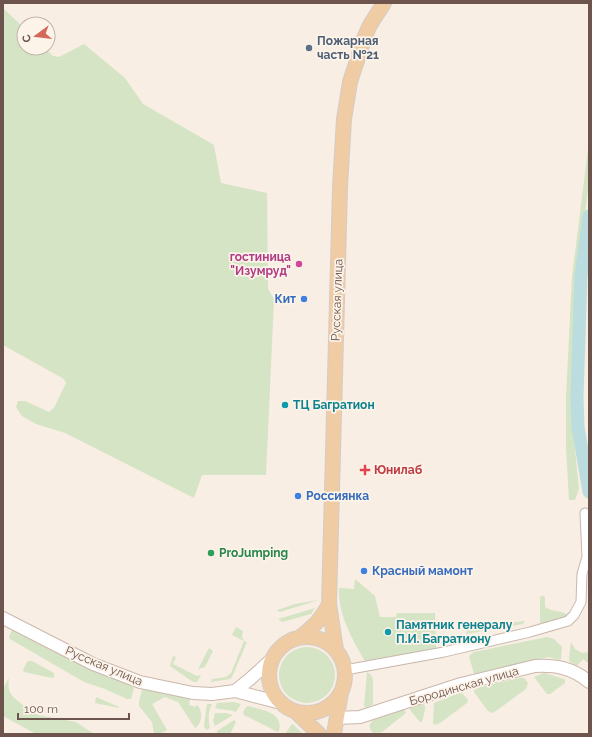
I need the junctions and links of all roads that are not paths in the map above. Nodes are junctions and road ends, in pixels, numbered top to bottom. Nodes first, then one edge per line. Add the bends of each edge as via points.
1 (384, 3) edge
2 (585, 513) dead end
3 (329, 604) junction
4 (3, 618) edge
5 (299, 638) junction
6 (336, 650) junction
7 (272, 659) junction
8 (345, 670) junction
9 (589, 682) edge
10 (235, 691) junction
11 (341, 693) junction
12 (281, 703) junction
13 (296, 712) junction
14 (336, 718) junction
15 (319, 734) edge
16 (334, 734) edge

1 - 3 main road, Русская улица via 369,26 360,49 350,82 344,119
2 - 8 street via 587,557 582,574 581,602 568,621 444,652
3 - 5 main road via 322,617
3 - 6 main road, Русская улица
4 - 10 main road, Русская улица via 93,664 140,682 193,693
5 - 6 main road via 318,638
5 - 7 main road via 282,646
6 - 8 main road
7 - 10 main road
7 - 12 main road via 269,672 271,685
8 - 11 main road
9 - 14 main road, Бородинская улица via 567,668 535,666 461,684 360,716
10 - 12 main road, Русская улица
11 - 13 main road via 326,707 312,712
11 - 14 main road
12 - 13 main road
13 - 15 main road
14 - 16 main road

